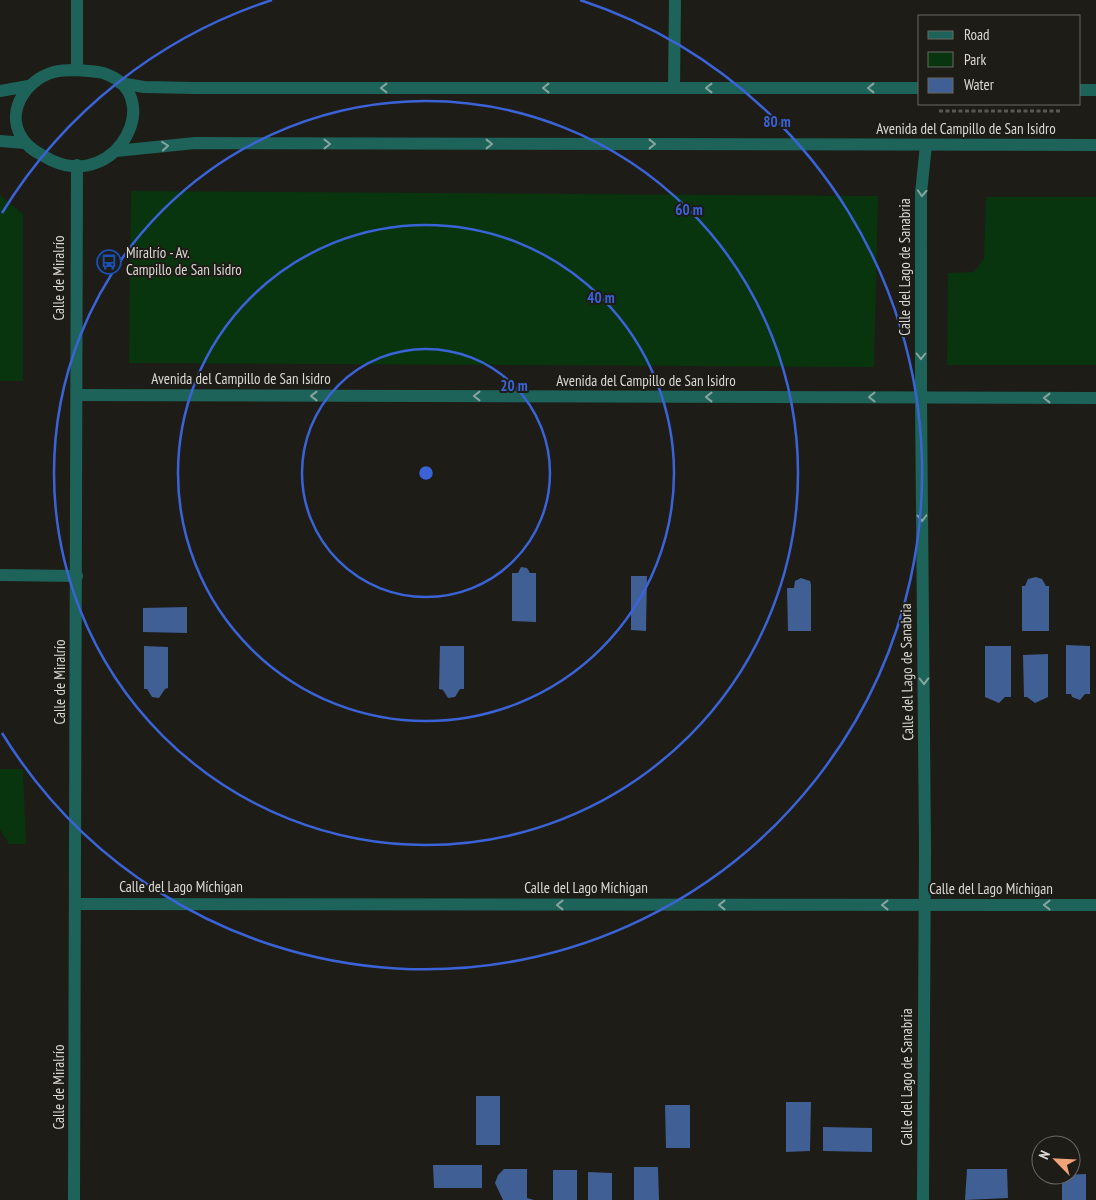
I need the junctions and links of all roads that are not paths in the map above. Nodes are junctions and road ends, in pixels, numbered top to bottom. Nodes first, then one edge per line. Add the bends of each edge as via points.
1 (77, 0) edge
2 (674, 0) edge
3 (77, 70) junction
4 (120, 83) junction
5 (28, 86) junction
6 (674, 88) junction
7 (918, 88) edge
8 (1081, 90) edge
9 (1096, 90) edge
10 (0, 91) edge
11 (0, 141) edge
12 (25, 143) junction
13 (926, 145) junction
14 (1096, 145) edge
15 (116, 151) junction
16 (77, 165) junction
17 (76, 395) junction
18 (921, 398) junction
19 (1096, 398) edge
20 (0, 575) edge
21 (77, 576) junction
22 (76, 904) junction
23 (925, 905) junction
24 (1096, 905) edge
25 (74, 1200) edge
26 (923, 1200) edge

1 - 3 street
2 - 6 street
3 - 4 street via 104,74
3 - 5 street via 55,72
6 -> 4 street via 195,88
4 - 15 street via 131,99 134,118 127,137
5 - 10 street
5 - 12 street via 16,107 16,127
7 -> 6 street
8 - 9 street
11 - 12 street
12 - 16 street via 60,164
13 - 14 street, Avenida del Campillo de San Isidro
15 -> 13 street, Avenida del Campillo de San Isidro via 196,143
13 -> 18 street, Calle del Lago de Sanabria via 921,193
15 - 16 street via 100,163
16 - 17 street, Calle de Miralrío
18 -> 17 street, Avenida del Campillo de San Isidro
17 - 21 street, Calle de Miralrío
19 -> 18 street, Avenida del Campillo de San Isidro
18 -> 23 street, Calle del Lago de Sanabria
20 - 21 street
21 - 22 street, Calle de Miralrío
23 -> 22 street, Calle del Lago Míchigan
22 - 25 street, Calle de Miralrío
24 -> 23 street, Calle del Lago Míchigan
23 - 26 street, Calle del Lago de Sanabria

